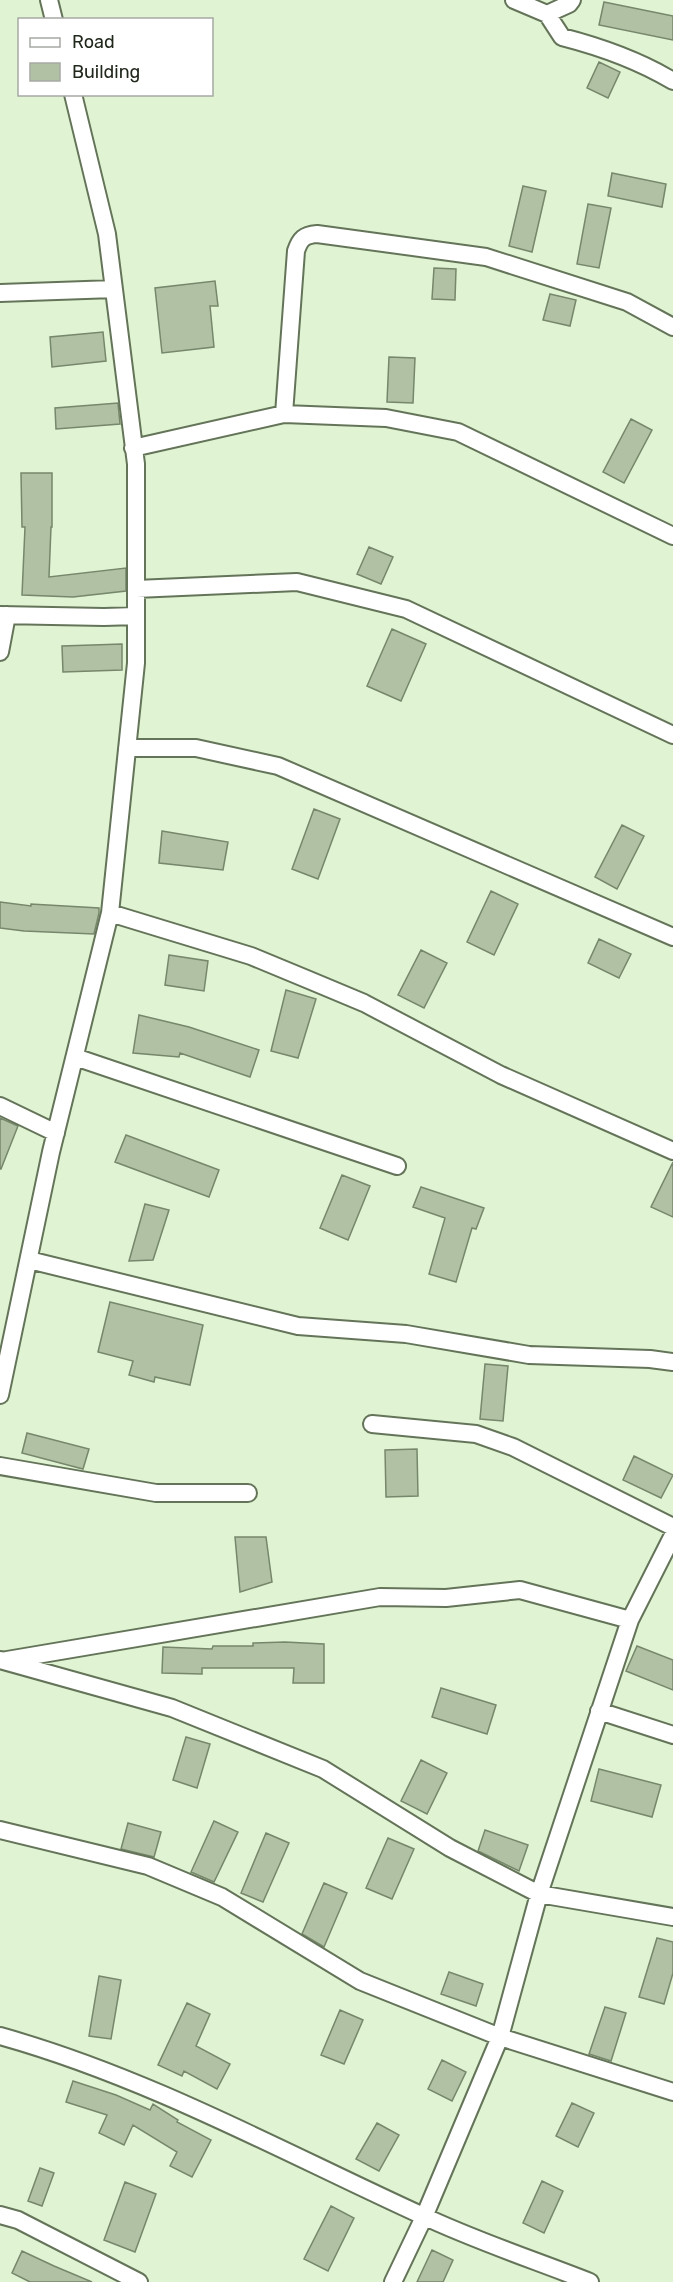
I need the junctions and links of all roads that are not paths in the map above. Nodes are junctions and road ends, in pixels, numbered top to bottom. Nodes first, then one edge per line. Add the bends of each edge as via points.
1 (50, 0) edge
2 (514, 0) edge
3 (572, 0) edge
4 (547, 14) junction
5 (54, 18) edge
6 (673, 81) edge
7 (73, 96) edge
8 (114, 289) junction
9 (0, 293) edge
10 (673, 327) edge
11 (284, 414) junction
12 (134, 448) junction
13 (673, 536) edge
14 (136, 589) junction
15 (4, 615) edge
16 (136, 616) junction
17 (0, 652) edge
18 (673, 735) edge
19 (128, 748) junction
20 (110, 913) junction
21 (673, 937) edge
22 (75, 1058) junction
23 (0, 1106) edge
24 (56, 1133) junction
25 (673, 1151) edge
26 (396, 1166) dead end
27 (29, 1260) junction
28 (673, 1362) edge
29 (0, 1395) edge
30 (372, 1424) dead end
31 (0, 1466) edge
32 (249, 1493) dead end
33 (673, 1527) edge
34 (673, 1535) edge
35 (630, 1620) junction
36 (2, 1660) edge
37 (599, 1711) junction
38 (673, 1735) edge
39 (0, 1830) edge
40 (539, 1894) junction
41 (673, 1917) edge
42 (0, 2036) edge
43 (500, 2037) junction
44 (673, 2092) edge
45 (0, 2215) edge
46 (424, 2217) junction
47 (139, 2282) edge
48 (393, 2282) edge
49 (590, 2282) edge

1 - 5 street
2 - 4 street
3 - 4 street
4 - 6 street via 562,37 602,47
7 - 8 street via 107,234
8 - 9 street
8 - 12 street
10 - 11 street via 627,302 486,257 307,235 296,251
11 - 12 street
11 - 13 street via 386,418 458,432
12 - 14 street
14 - 16 street
14 - 18 street via 297,582 406,609
15 - 16 street
15 - 17 street
16 - 19 street
19 - 20 street
19 - 21 street via 196,748 278,766
20 - 22 street
20 - 25 street via 251,956 309,980 501,1075
22 - 24 street
22 - 26 street
23 - 24 street
24 - 27 street
27 - 28 street via 298,1326 406,1334 529,1355
27 - 29 street
30 - 33 street via 476,1434 513,1447
31 - 32 street via 156,1493
34 - 35 street
35 - 36 street via 520,1590 446,1598 380,1597
35 - 37 street
36 - 40 street via 172,1708 323,1769 450,1848
37 - 38 street
37 - 40 street
39 - 43 street via 148,1866 222,1897 360,1981
40 - 41 street
40 - 43 street
42 - 46 street via 48,2050 183,2104
43 - 44 street
43 - 46 street
45 - 47 street via 18,2220
46 - 48 street
46 - 49 street

